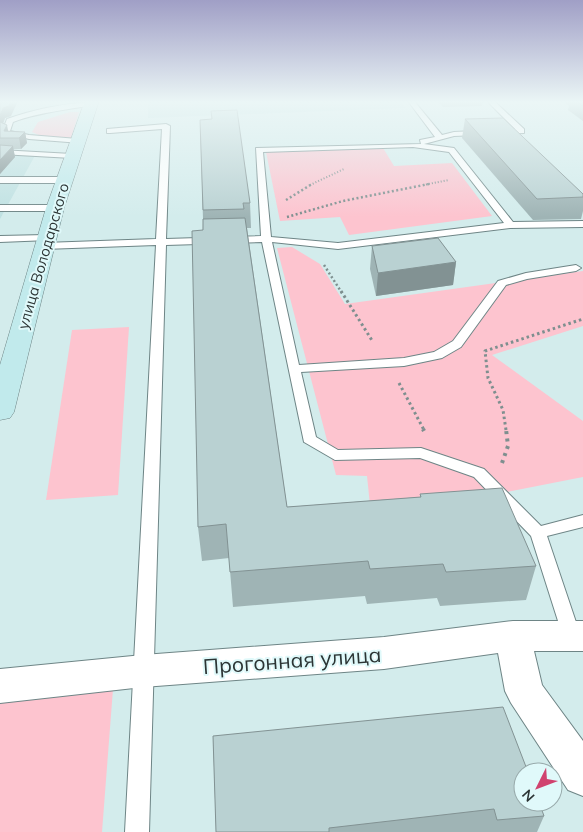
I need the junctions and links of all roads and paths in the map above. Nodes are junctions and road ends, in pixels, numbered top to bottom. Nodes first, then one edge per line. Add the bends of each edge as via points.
1 (40, 140) edge
2 (78, 140) edge
3 (165, 140) edge
4 (433, 140) edge
5 (413, 145) junction
6 (75, 149) junction
7 (0, 152) edge
8 (348, 168) dead end
9 (472, 178) junction
10 (0, 180) edge
11 (64, 180) junction
12 (0, 208) edge
13 (55, 208) junction
14 (265, 224) junction
15 (583, 224) edge
16 (510, 225) junction
17 (0, 239) edge
18 (266, 239) junction
19 (45, 242) junction
20 (160, 243) junction
21 (576, 268) dead end
22 (583, 320) edge
23 (294, 369) junction
24 (0, 412) edge
25 (479, 473) junction
26 (583, 522) edge
27 (538, 534) junction
28 (513, 636) junction
29 (578, 637) edge
30 (143, 671) junction
31 (0, 686) edge
32 (583, 776) edge
33 (137, 832) edge

1 - 6 lane
2 - 6 main road, улица Володарского
3 - 20 lane
4 - 5 lane
5 - 9 lane via 451,150
5 - 14 lane via 259,150
6 - 7 lane
6 - 11 main road, улица Володарского
8 - 14 path via 320,178 293,196 273,210
9 - 14 path via 343,201
9 - 16 lane
10 - 11 lane
11 - 13 main road, улица Володарского
12 - 13 lane
13 - 19 main road, улица Володарского
14 - 18 lane
15 - 16 lane
16 - 18 lane via 338,246
17 - 19 lane
18 - 20 lane
18 - 23 lane
19 - 20 lane
19 - 24 main road, улица Володарского
20 - 30 lane
21 - 23 lane via 502,283 457,344 438,355 404,362
22 - 25 path via 485,351 488,378 503,410 508,446 502,464
23 - 25 lane via 309,440 335,455 420,453
25 - 27 lane
26 - 27 lane
27 - 29 lane
28 - 29 street, Прогонная улица
28 - 30 street, Прогонная улица via 384,653
28 - 32 street via 524,691
30 - 31 street, Прогонная улица
30 - 33 lane

